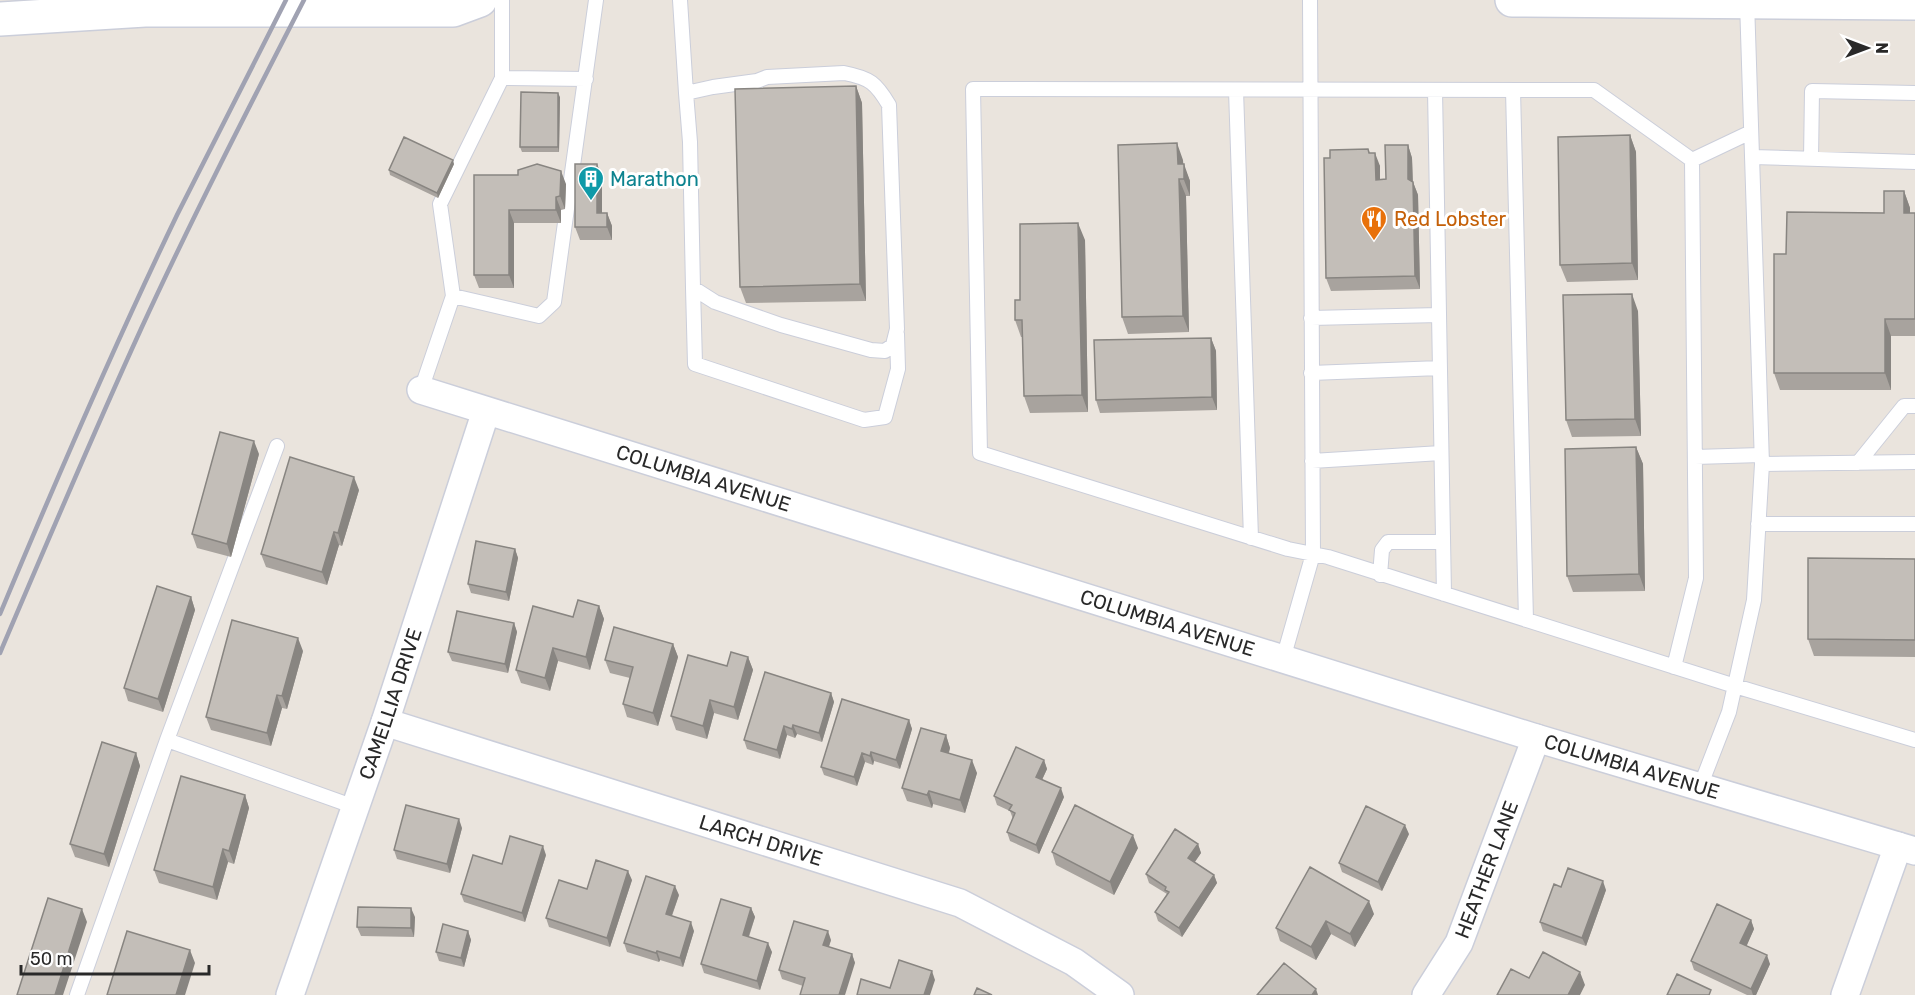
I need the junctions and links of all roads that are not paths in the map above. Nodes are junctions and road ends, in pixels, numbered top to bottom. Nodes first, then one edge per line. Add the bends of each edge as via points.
1 (480, 0) edge
2 (502, 0) edge
3 (596, 0) edge
4 (680, 0) edge
5 (1310, 0) edge
6 (1512, 0) edge
7 (1747, 2) junction
8 (1915, 3) edge
9 (0, 19) edge
10 (502, 78) junction
11 (585, 79) junction
12 (1236, 90) junction
13 (1309, 90) junction
14 (1435, 90) junction
15 (1513, 90) junction
16 (686, 93) junction
17 (1915, 93) edge
18 (1751, 132) junction
19 (1752, 157) junction
20 (1811, 159) junction
21 (1692, 160) junction
22 (1915, 162) edge
23 (693, 288) junction
24 (453, 296) junction
25 (1439, 315) junction
26 (1311, 318) junction
27 (897, 329) junction
28 (1440, 368) junction
29 (1311, 373) junction
30 (421, 390) joint
31 (1915, 406) edge
32 (486, 411) junction
33 (277, 446) dead end
34 (1441, 453) junction
35 (1695, 457) junction
36 (1762, 459) junction
37 (1312, 461) junction
38 (1915, 462) edge
39 (1858, 463) junction
40 (1758, 524) junction
41 (1915, 524) edge
42 (1251, 538) junction
43 (1442, 542) junction
44 (1313, 554) junction
45 (1380, 575) junction
46 (1444, 594) junction
47 (1526, 620) junction
48 (1283, 659) junction
49 (1674, 667) junction
50 (1735, 686) junction
51 (385, 722) junction
52 (1536, 738) junction
53 (167, 740) junction
54 (1915, 740) edge
55 (1700, 787) junction
56 (355, 807) junction
57 (1906, 849) edge
58 (77, 995) edge
59 (290, 995) edge
60 (1120, 995) edge
61 (1426, 995) edge
62 (1845, 995) edge

1 - 9 main road via 453,10 145,10
2 - 10 lane
3 - 11 lane
4 - 16 lane
5 - 13 lane
6 - 7 main road
7 - 8 main road
7 - 18 lane
10 - 11 lane
10 - 24 lane via 441,204
11 - 24 lane via 554,302 538,316
12 - 13 lane
12 - 42 lane
12 - 42 lane via 973,89 980,453
13 - 14 lane
13 - 26 lane
14 - 15 lane
14 - 25 lane
15 - 21 lane via 1594,90
15 - 47 lane
16 - 23 lane
16 - 27 lane via 767,77 844,73 861,76 878,87 889,105
17 - 20 lane via 1812,92
18 - 19 lane
18 - 21 lane
19 - 20 lane
19 - 36 lane
20 - 22 lane
21 - 35 lane
23 - 27 lane via 715,302 871,350 885,351 893,345
23 - 27 lane via 695,364 864,420 885,417 898,369
24 - 30 lane
25 - 26 lane
25 - 28 lane
26 - 29 lane
28 - 29 lane
28 - 34 lane
29 - 37 lane
30 - 32 street, COLUMBIA AVENUE
31 - 39 lane via 1904,406
32 - 48 street, COLUMBIA AVENUE
32 - 51 street, CAMELLIA DRIVE
33 - 53 lane
34 - 37 lane
34 - 43 lane
35 - 36 lane
35 - 49 lane via 1696,578
36 - 39 lane
36 - 40 lane
37 - 44 lane
38 - 39 lane
40 - 41 lane
40 - 50 lane via 1754,600
42 - 44 lane
43 - 45 lane via 1388,542 1382,550
43 - 46 lane
44 - 45 lane
44 - 48 lane
45 - 46 lane
46 - 47 lane
47 - 49 lane
48 - 52 street, COLUMBIA AVENUE
49 - 50 lane
50 - 54 lane
50 - 55 lane
51 - 56 street, CAMELLIA DRIVE
51 - 60 street, LARCH DRIVE via 960,903 1074,962
52 - 55 street, COLUMBIA AVENUE
52 - 61 street, HEATHER LANE via 1459,943
53 - 56 lane
53 - 58 lane
55 - 57 street, COLUMBIA AVENUE
56 - 59 street, CAMELLIA DRIVE
57 - 62 street

